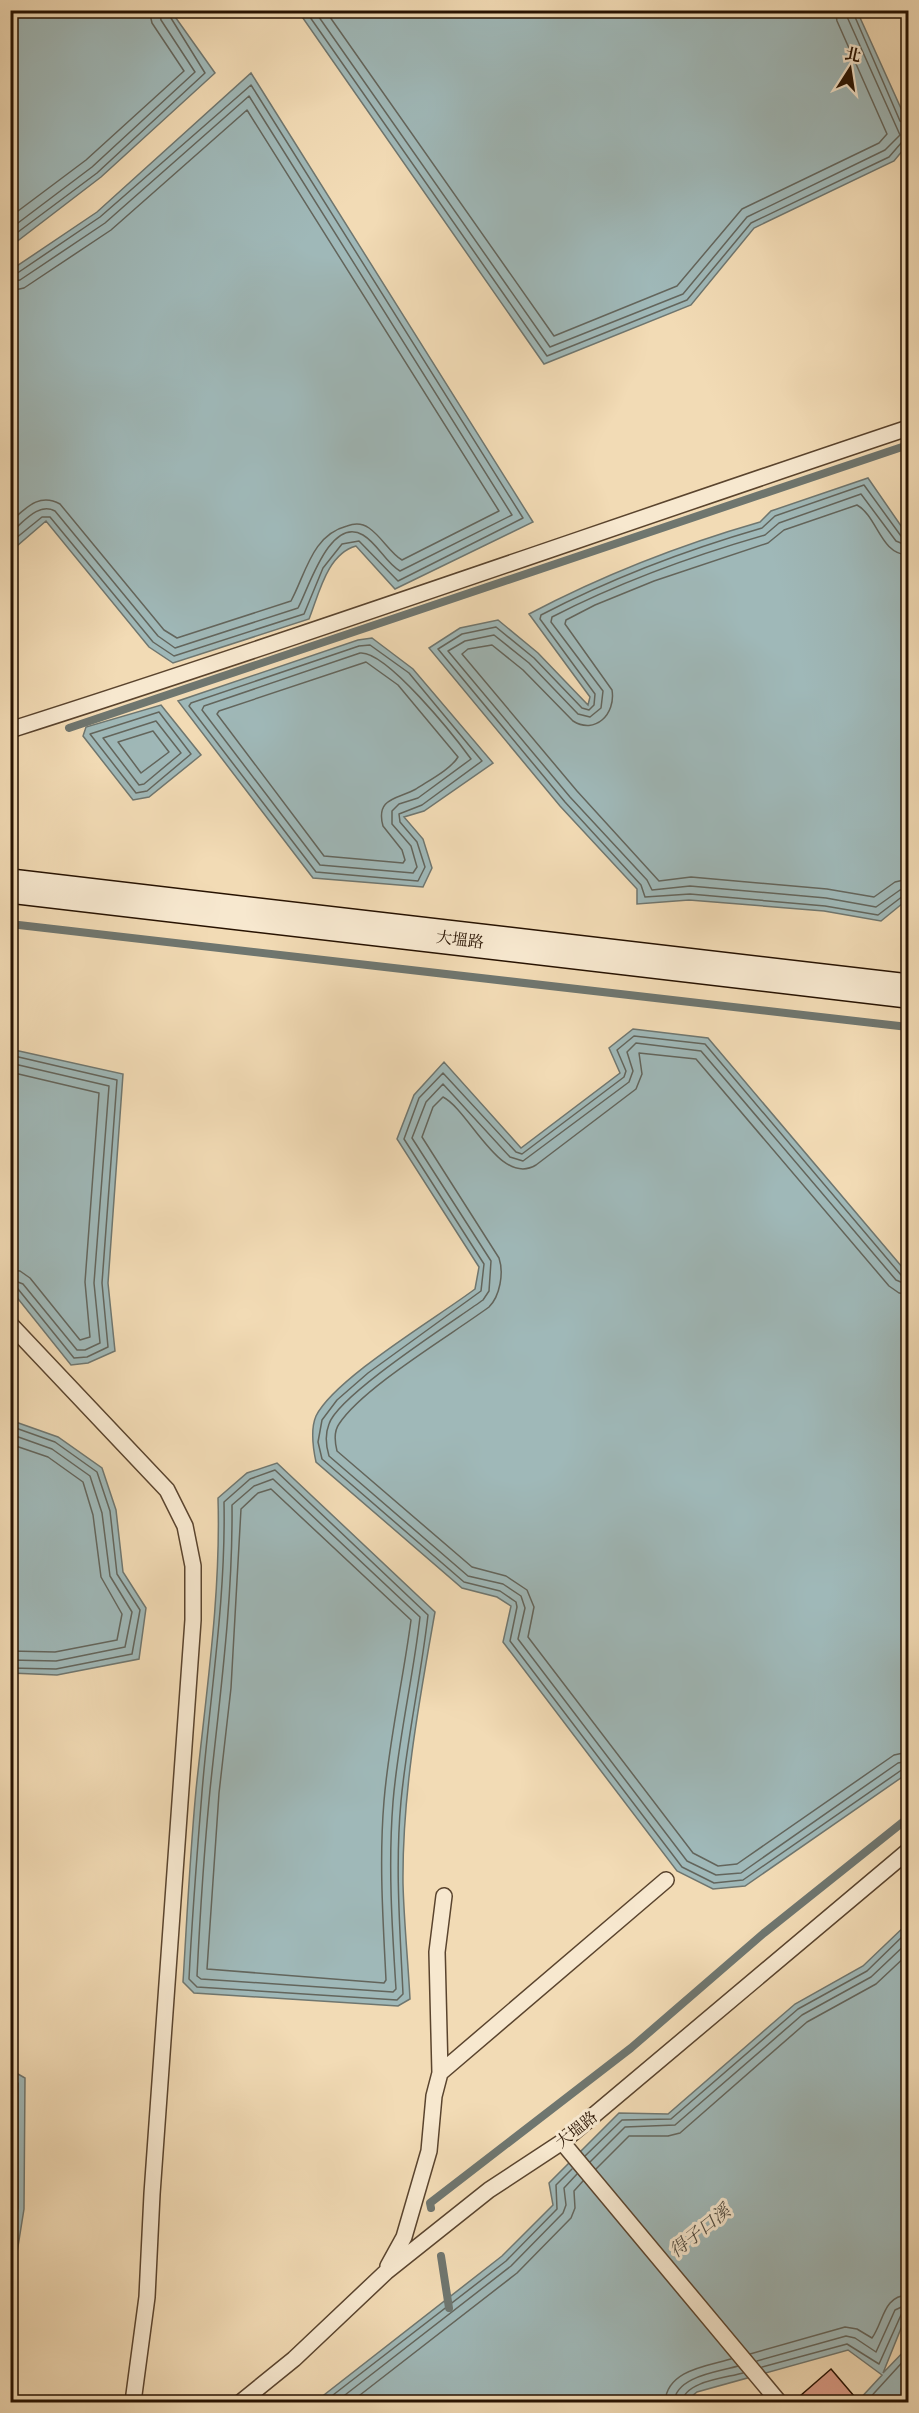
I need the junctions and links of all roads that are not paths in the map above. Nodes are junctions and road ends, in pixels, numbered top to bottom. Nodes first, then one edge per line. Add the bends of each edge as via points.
1 (909, 428) edge
2 (10, 730) edge
3 (10, 886) edge
4 (909, 991) edge
5 (10, 1324) edge
6 (909, 1851) edge
7 (666, 1880) dead end
8 (444, 1896) dead end
9 (440, 2073) junction
10 (562, 2142) junction
11 (386, 2272) junction
12 (133, 2403) edge
13 (241, 2403) edge
14 (779, 2403) edge

1 - 2 lane via 244,655
3 - 4 street, 大塭路
5 - 12 lane via 167,1490 185,1526 193,1566 193,1620 147,2297
6 - 10 lane, 大塭路
7 - 9 lane
8 - 9 lane via 437,1952
9 - 11 lane via 429,2151 404,2238
10 - 11 lane, 大塭路 via 489,2190
10 - 14 lane
11 - 13 lane, 大塭路

